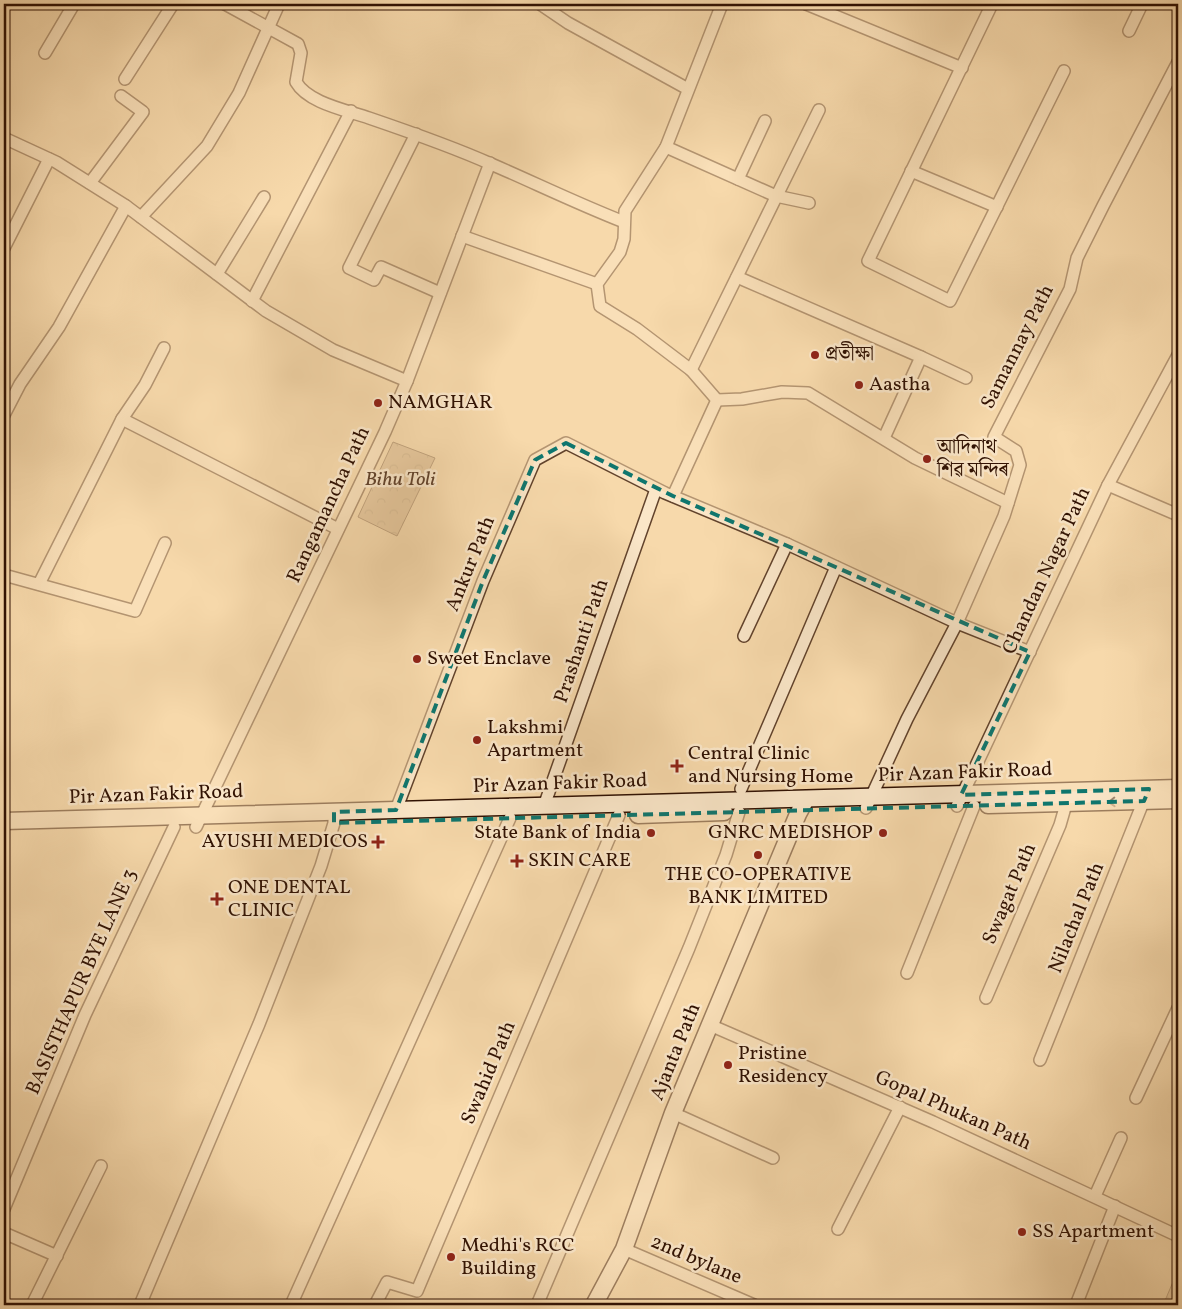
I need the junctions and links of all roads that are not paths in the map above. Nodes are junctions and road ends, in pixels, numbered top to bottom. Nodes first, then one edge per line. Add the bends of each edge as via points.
1 (74, 4) edge
2 (173, 4) edge
3 (225, 4) edge
4 (279, 4) edge
5 (540, 4) edge
6 (722, 4) edge
7 (806, 4) edge
8 (992, 4) edge
9 (1142, 4) edge
10 (267, 27) junction
11 (1129, 31) dead end
12 (46, 54) dead end
13 (1178, 62) edge
14 (962, 68) junction
15 (1064, 71) dead end
16 (124, 79) dead end
17 (688, 89) junction
18 (121, 96) dead end
19 (819, 110) dead end
20 (350, 111) junction
21 (765, 121) dead end
22 (416, 134) junction
23 (4, 138) edge
24 (666, 147) junction
25 (49, 159) junction
26 (490, 163) junction
27 (912, 171) junction
28 (738, 179) junction
29 (90, 183) junction
30 (776, 196) junction
31 (264, 197) dead end
32 (809, 203) dead end
33 (126, 206) junction
34 (997, 207) junction
35 (141, 217) junction
36 (624, 222) junction
37 (462, 236) junction
38 (4, 248) edge
39 (217, 274) junction
40 (737, 277) junction
41 (597, 284) junction
42 (440, 293) junction
43 (252, 301) junction
44 (164, 348) dead end
45 (1178, 355) edge
46 (921, 357) junction
47 (691, 370) junction
48 (966, 378) dead end
49 (407, 381) junction
50 (718, 400) junction
51 (4, 414) edge
52 (122, 419) junction
53 (884, 438) junction
54 (1108, 485) junction
55 (656, 488) junction
56 (673, 496) junction
57 (1008, 503) junction
58 (1178, 515) edge
59 (338, 529) junction
60 (165, 543) dead end
61 (787, 544) junction
62 (836, 567) junction
63 (4, 575) edge
64 (39, 584) junction
65 (956, 623) junction
66 (744, 636) dead end
67 (1030, 652) junction
68 (1178, 788) edge
69 (741, 789) dead end
70 (1146, 795) junction
71 (1178, 800) edge
72 (959, 801) junction
73 (868, 803) junction
74 (1066, 804) junction
75 (544, 806) junction
76 (974, 806) junction
77 (802, 808) junction
78 (396, 810) junction
79 (739, 812) junction
80 (619, 815) junction
81 (334, 817) junction
82 (510, 818) junction
83 (4, 821) edge
84 (198, 821) junction
85 (174, 827) junction
86 (4, 832) edge
87 (907, 973) dead end
88 (986, 998) dead end
89 (1178, 1008) edge
90 (710, 1025) junction
91 (1040, 1060) dead end
92 (1136, 1098) dead end
93 (900, 1107) junction
94 (673, 1113) junction
95 (1121, 1138) dead end
96 (773, 1158) dead end
97 (101, 1166) dead end
98 (1095, 1196) junction
99 (1115, 1206) junction
100 (4, 1209) edge
101 (838, 1229) dead end
102 (4, 1233) edge
103 (1178, 1236) edge
104 (624, 1249) junction
105 (57, 1256) junction
106 (32, 1305) edge
107 (140, 1305) edge
108 (290, 1305) edge
109 (375, 1305) edge
110 (537, 1305) edge
111 (594, 1305) edge
112 (754, 1305) edge
113 (1076, 1305) edge

1 - 12 street
2 - 16 street
3 - 10 street
4 - 10 street
5 - 17 street
6 - 17 street
7 - 14 street
8 - 14 street
9 - 11 street
10 - 20 street via 298,44 301,53 296,82 301,91
10 - 35 street via 239,93 207,146
13 - 57 street, Samannay Path via 1102,206 1077,258 1070,289 994,437 1016,451 1020,465
14 - 27 street
15 - 34 street
17 - 24 street
18 - 29 street via 143,112
19 - 30 street
20 - 22 street
20 - 43 street
21 - 28 street
22 - 26 street
22 - 42 street via 349,268 374,280 381,268
23 - 25 street
24 - 28 street
24 - 36 street via 625,211
25 - 29 street
25 - 38 street
26 - 36 street
26 - 37 street, Rangamancha Path
27 - 34 street
27 - 34 street via 868,261 950,301
28 - 30 street
29 - 33 street
30 - 32 street
30 - 40 street
31 - 39 street
33 - 35 street
33 - 51 street via 59,326
35 - 39 street
36 - 41 street via 620,252
37 - 41 street
37 - 42 street, Rangamancha Path
39 - 43 street
40 - 46 street
40 - 47 street
41 - 47 street via 600,306
42 - 49 street, Rangamancha Path
43 - 49 street via 333,350
44 - 52 street
45 - 54 street, Chandan Nagar Path
46 - 48 street
46 - 53 street
47 - 50 street
49 - 59 street, Rangamancha Path
50 - 53 street via 782,392 808,394
50 - 56 street
52 - 59 street
52 - 64 street
53 - 57 street via 915,458
54 - 58 street
54 - 67 street, Chandan Nagar Path
55 - 56 street
55 - 75 street, Prashanti Path
55 - 78 street, Ankur Path via 566,443 535,460 483,581
56 - 61 street
57 - 65 street, Samannay Path
59 - 84 street, Rangamancha Path
60 - 64 street via 135,611
61 - 62 street
61 - 66 street
62 - 65 street
62 - 69 street
63 - 64 street
65 - 67 street
65 - 73 street, Samannay Path
67 - 72 street, Chandan Nagar Path
68 - 70 main road, Pir Azan Fakir Road
70 - 71 main road, Pir Azan Fakir Road
70 - 72 main road, Pir Azan Fakir Road
70 -> 74 main road, Pir Azan Fakir Road
70 - 91 street, Nilachal Path
72 - 73 main road, Pir Azan Fakir Road
72 - 76 main road, Pir Azan Fakir Road
73 - 77 main road, Pir Azan Fakir Road
74 - 76 main road, Pir Azan Fakir Road
74 - 88 street, Swagat Path
75 - 77 main road, Pir Azan Fakir Road
75 - 78 main road, Pir Azan Fakir Road
76 - 87 street
77 - 79 main road, Pir Azan Fakir Road
77 - 90 main road, Ajanta Path
78 - 81 main road, Pir Azan Fakir Road
79 - 80 main road, Pir Azan Fakir Road
79 - 110 street via 726,855 692,940
80 - 82 main road, Pir Azan Fakir Road
80 - 109 street, Swahid Path via 417,1292 387,1282
81 - 82 main road, Pir Azan Fakir Road
81 - 84 main road, Pir Azan Fakir Road
81 - 107 street via 321,866 259,1024
82 - 108 street
83 - 84 main road, Pir Azan Fakir Road
84 - 85 main road, Pir Azan Fakir Road
85 - 86 main road, Pir Azan Fakir Road
85 - 100 street, BASISTHAPUR BYE LANE 3 via 85,1015
89 - 92 street
90 - 93 street, Gopal Phukan Path
90 - 94 main road, Ajanta Path
93 - 98 street, Gopal Phukan Path
93 - 101 street
94 - 96 street
94 - 104 main road, Ajanta Path
95 - 98 street
97 - 105 street
98 - 99 street, Gopal Phukan Path
99 - 103 street, Gopal Phukan Path
99 - 113 street
102 - 105 street
104 - 111 main road, Ajanta Path
104 - 112 street, 2nd bylane
105 - 106 street

